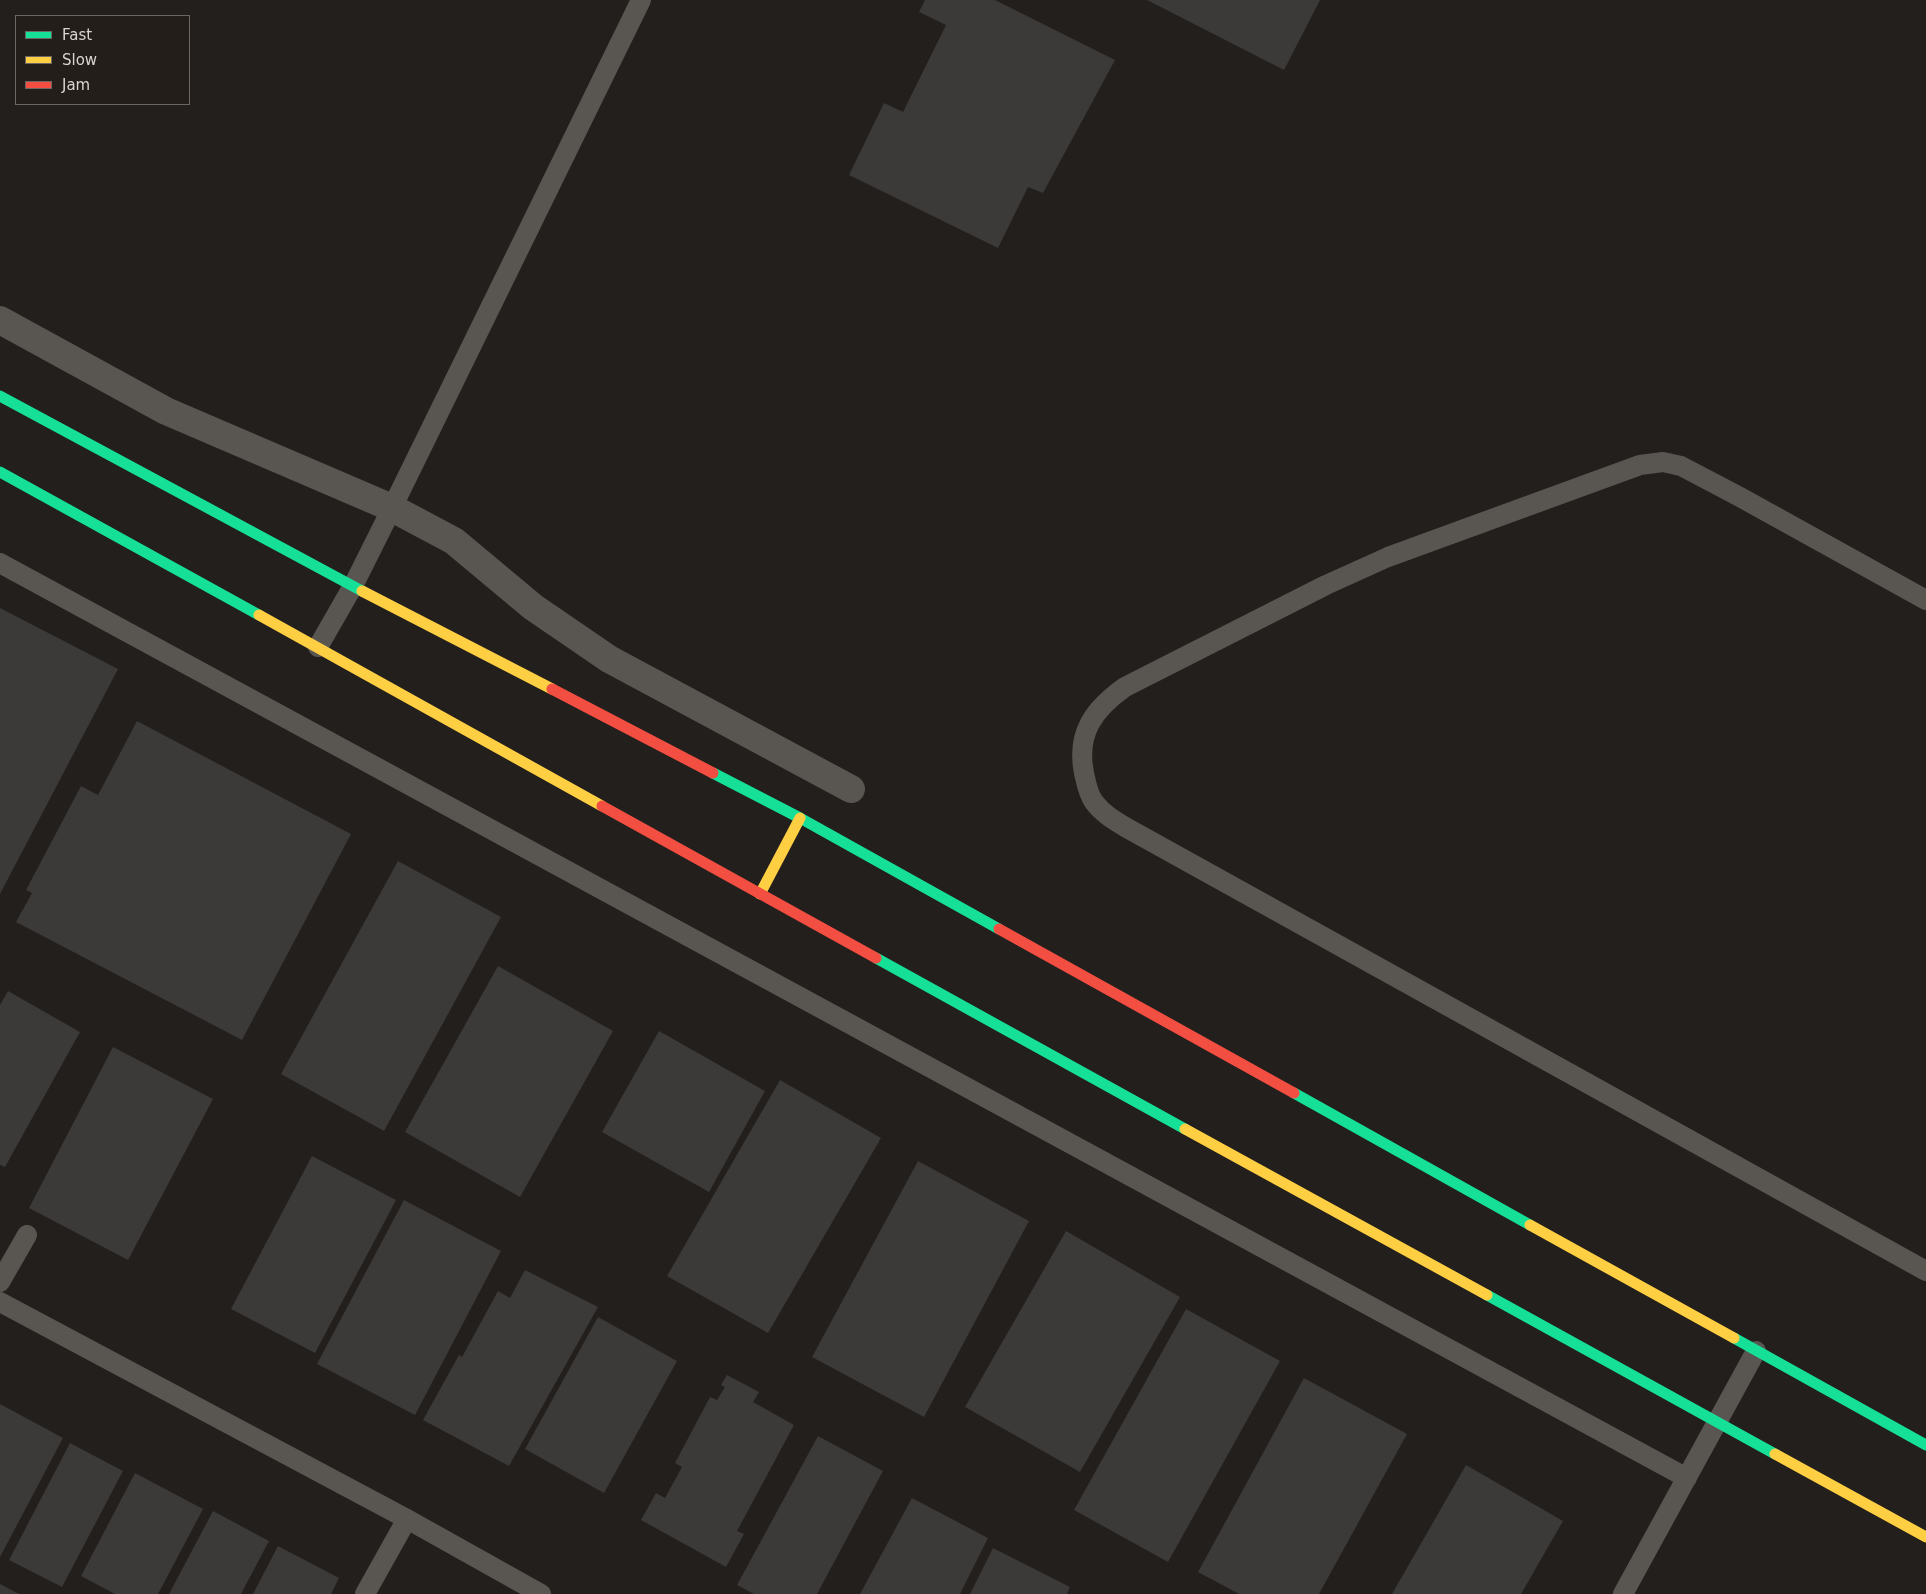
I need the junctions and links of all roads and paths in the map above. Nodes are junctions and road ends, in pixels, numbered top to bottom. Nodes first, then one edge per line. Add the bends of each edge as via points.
1 (641, 0) edge
2 (0, 320) edge
3 (0, 396) edge
4 (0, 472) edge
5 (392, 508) junction
6 (0, 563) edge
7 (353, 586) junction
8 (1926, 600) edge
9 (318, 646) junction
10 (851, 789) dead end
11 (800, 818) junction
12 (760, 894) junction
13 (27, 1235) dead end
14 (1926, 1270) edge
15 (0, 1282) edge
16 (0, 1302) edge
17 (1756, 1351) junction
18 (1717, 1421) junction
19 (1926, 1445) edge
20 (1687, 1478) junction
21 (406, 1519) junction
22 (1926, 1537) edge
23 (365, 1594) edge
24 (541, 1594) edge
25 (1623, 1594) edge

1 - 5 lane
2 - 5 street via 166,411
3 - 7 main road
4 - 9 main road
5 - 7 lane
5 - 10 street via 454,541 533,607 609,659
6 - 20 lane
7 - 9 lane
7 - 11 main road
8 - 14 lane via 1681,466 1663,462 1640,465 1388,557 1326,585 1125,688 1098,709 1089,722 1082,761 1092,800 1104,813 1127,828
9 - 12 main road
11 - 12 main road
11 - 17 main road
12 - 18 main road
13 - 15 lane
16 - 21 lane
17 - 18 lane
17 - 19 main road
18 - 20 lane
18 - 22 main road
20 - 25 lane
21 - 23 lane
21 - 24 lane

